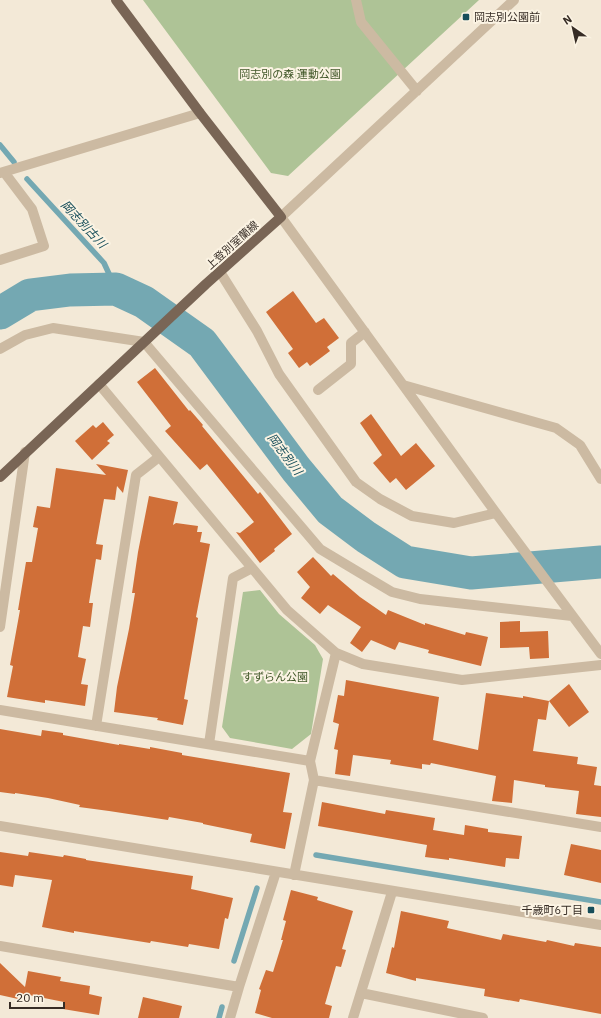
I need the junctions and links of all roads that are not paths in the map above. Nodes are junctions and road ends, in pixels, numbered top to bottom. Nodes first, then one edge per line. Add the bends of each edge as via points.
1 (116, 0) edge
2 (356, 0) edge
3 (514, 0) edge
4 (417, 91) junction
5 (200, 113) junction
6 (2, 172) edge
7 (281, 217) junction
8 (0, 260) edge
9 (220, 272) junction
10 (365, 332) junction
11 (148, 338) junction
12 (0, 350) edge
13 (98, 384) junction
14 (403, 385) junction
15 (318, 390) dead end
16 (25, 452) junction
17 (159, 457) junction
18 (0, 477) edge
19 (601, 479) edge
20 (496, 513) junction
21 (252, 568) junction
22 (572, 616) junction
23 (0, 627) edge
24 (336, 653) junction
25 (601, 654) edge
26 (601, 665) edge
27 (0, 710) edge
28 (96, 726) junction
29 (209, 744) junction
30 (310, 761) junction
31 (314, 780) junction
32 (0, 826) edge
33 (601, 827) edge
34 (276, 872) junction
35 (294, 875) junction
36 (392, 892) junction
37 (601, 925) edge
38 (0, 946) edge
39 (238, 987) junction
40 (361, 993) junction
41 (230, 1018) edge
42 (353, 1018) edge
43 (484, 1018) edge

1 - 5 main road
2 - 4 street via 361,22
3 - 4 street
4 - 7 street
5 - 6 street
5 - 7 main road
6 - 8 street via 32,209 44,246
7 - 9 main road, 上登別室蘭線
7 - 10 street
9 - 11 main road, 上登別室蘭線
9 - 20 street via 257,331 279,374 356,482 380,499 412,516 454,523
10 - 14 street
10 - 15 street via 351,343 351,364
11 - 12 street via 53,328 25,335
11 - 13 main road, 上登別室蘭線
11 - 22 street via 320,548 392,592 420,599
13 - 16 main road, 上登別室蘭線
13 - 17 street
14 - 19 street via 556,428 580,445
14 - 20 street
16 - 18 main road, 上登別室蘭線
16 - 23 street
17 - 21 street
17 - 28 street via 136,475
20 - 22 street
21 - 24 street via 287,610
21 - 29 street via 233,578
22 - 25 street
24 - 26 street via 363,664 462,680
24 - 30 street
27 - 28 street
28 - 29 street
29 - 30 street
30 - 31 street
31 - 33 street
31 - 35 street
32 - 34 street
34 - 35 street
34 - 39 street
35 - 36 street
36 - 37 street
36 - 40 street
38 - 39 street
39 - 41 street
40 - 42 street
40 - 43 street

